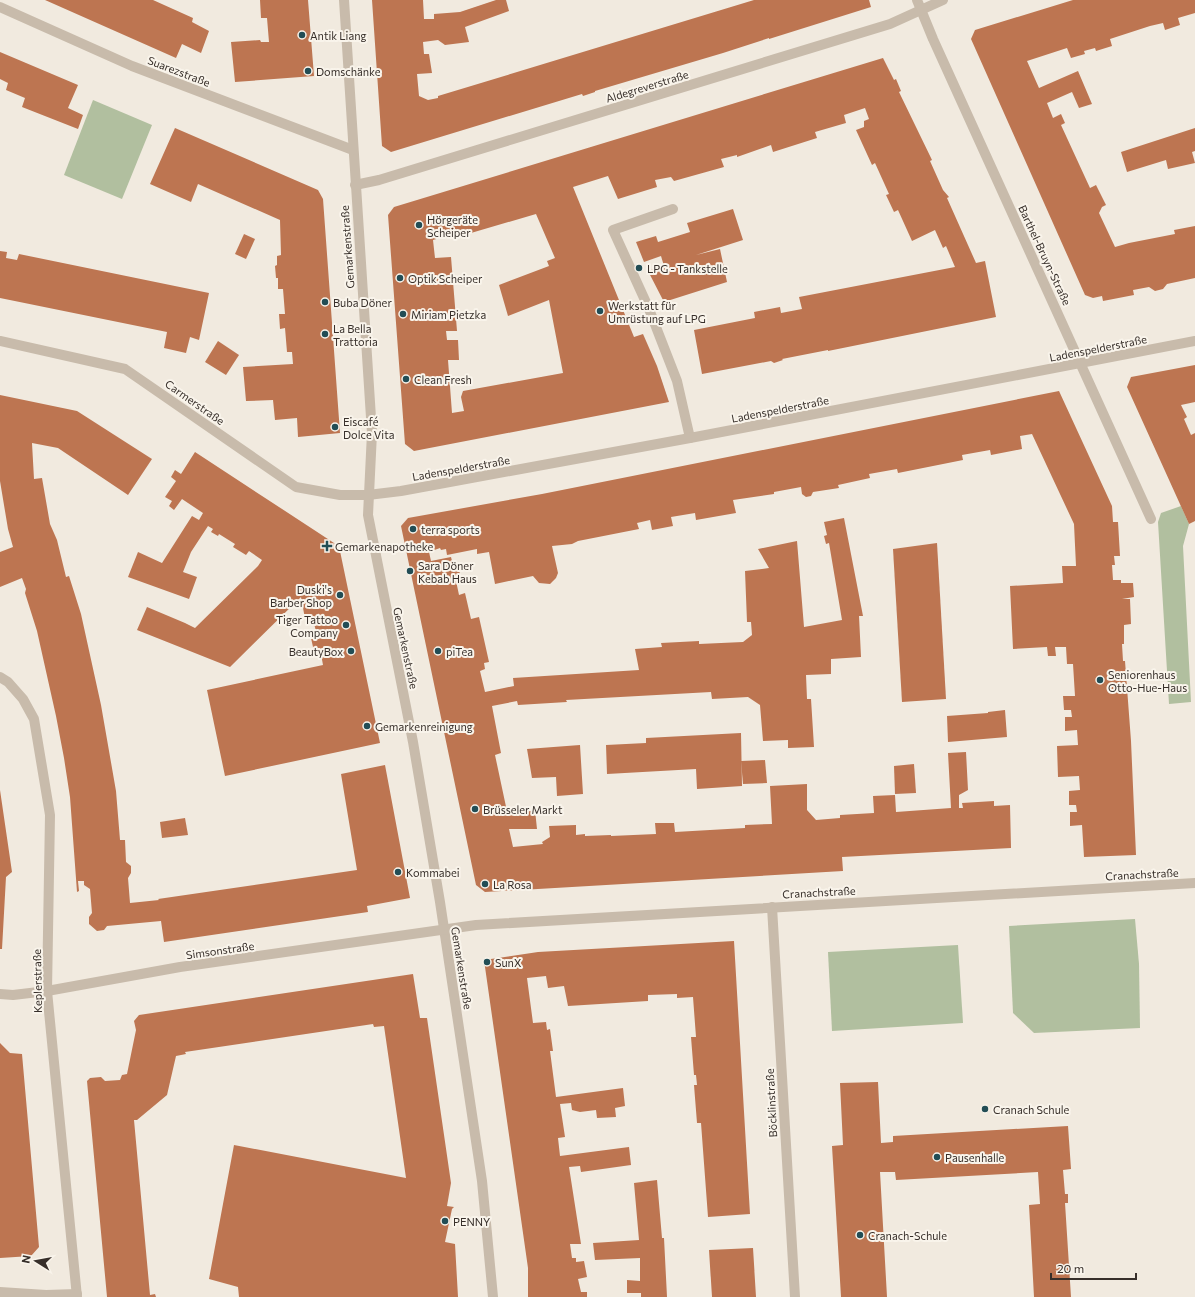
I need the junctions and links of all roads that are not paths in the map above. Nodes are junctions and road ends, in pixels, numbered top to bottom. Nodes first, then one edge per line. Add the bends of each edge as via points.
1 (344, 0) edge
2 (943, 0) edge
3 (919, 4) edge
4 (0, 7) edge
5 (353, 150) junction
6 (355, 185) junction
7 (673, 209) dead end
8 (0, 341) edge
9 (1195, 341) edge
10 (1081, 364) junction
11 (690, 438) junction
12 (368, 496) junction
13 (1151, 519) dead end
14 (0, 677) edge
15 (1195, 883) edge
16 (772, 907) junction
17 (444, 928) junction
18 (47, 990) junction
19 (0, 994) edge
20 (0, 1292) edge
21 (77, 1295) edge
22 (493, 1297) edge
23 (795, 1297) edge

1 - 5 street, Gemarkenstraße
2 - 3 street, Aldegreverstraße
3 - 6 street, Aldegreverstraße via 890,24 379,180
3 - 10 street, Barthel-Bruyn-Straße
4 - 5 street, Suarezstraße via 132,66
5 - 6 street, Gemarkenstraße
6 - 12 street, Gemarkenstraße via 372,434
7 - 11 street via 613,230 649,309 677,381
8 - 12 street, Carmerstraße via 125,369 296,487 340,495
9 - 10 street, Ladenspelderstraße
10 - 11 street, Ladenspelderstraße
10 - 13 street, Barthel-Bruyn-Straße
11 - 12 street, Ladenspelderstraße
12 - 17 street, Gemarkenstraße via 370,533 413,742
14 - 18 street, Keplerstraße via 23,699 34,719 50,815
15 - 16 street, Cranachstraße
16 - 17 street, Cranachstraße
16 - 23 street, Böcklinstraße
17 - 18 street, Simsonstraße
17 - 22 street, Gemarkenstraße via 482,1181
18 - 19 street, Simsonstraße via 13,995
18 - 21 street, Keplerstraße
20 - 21 street

